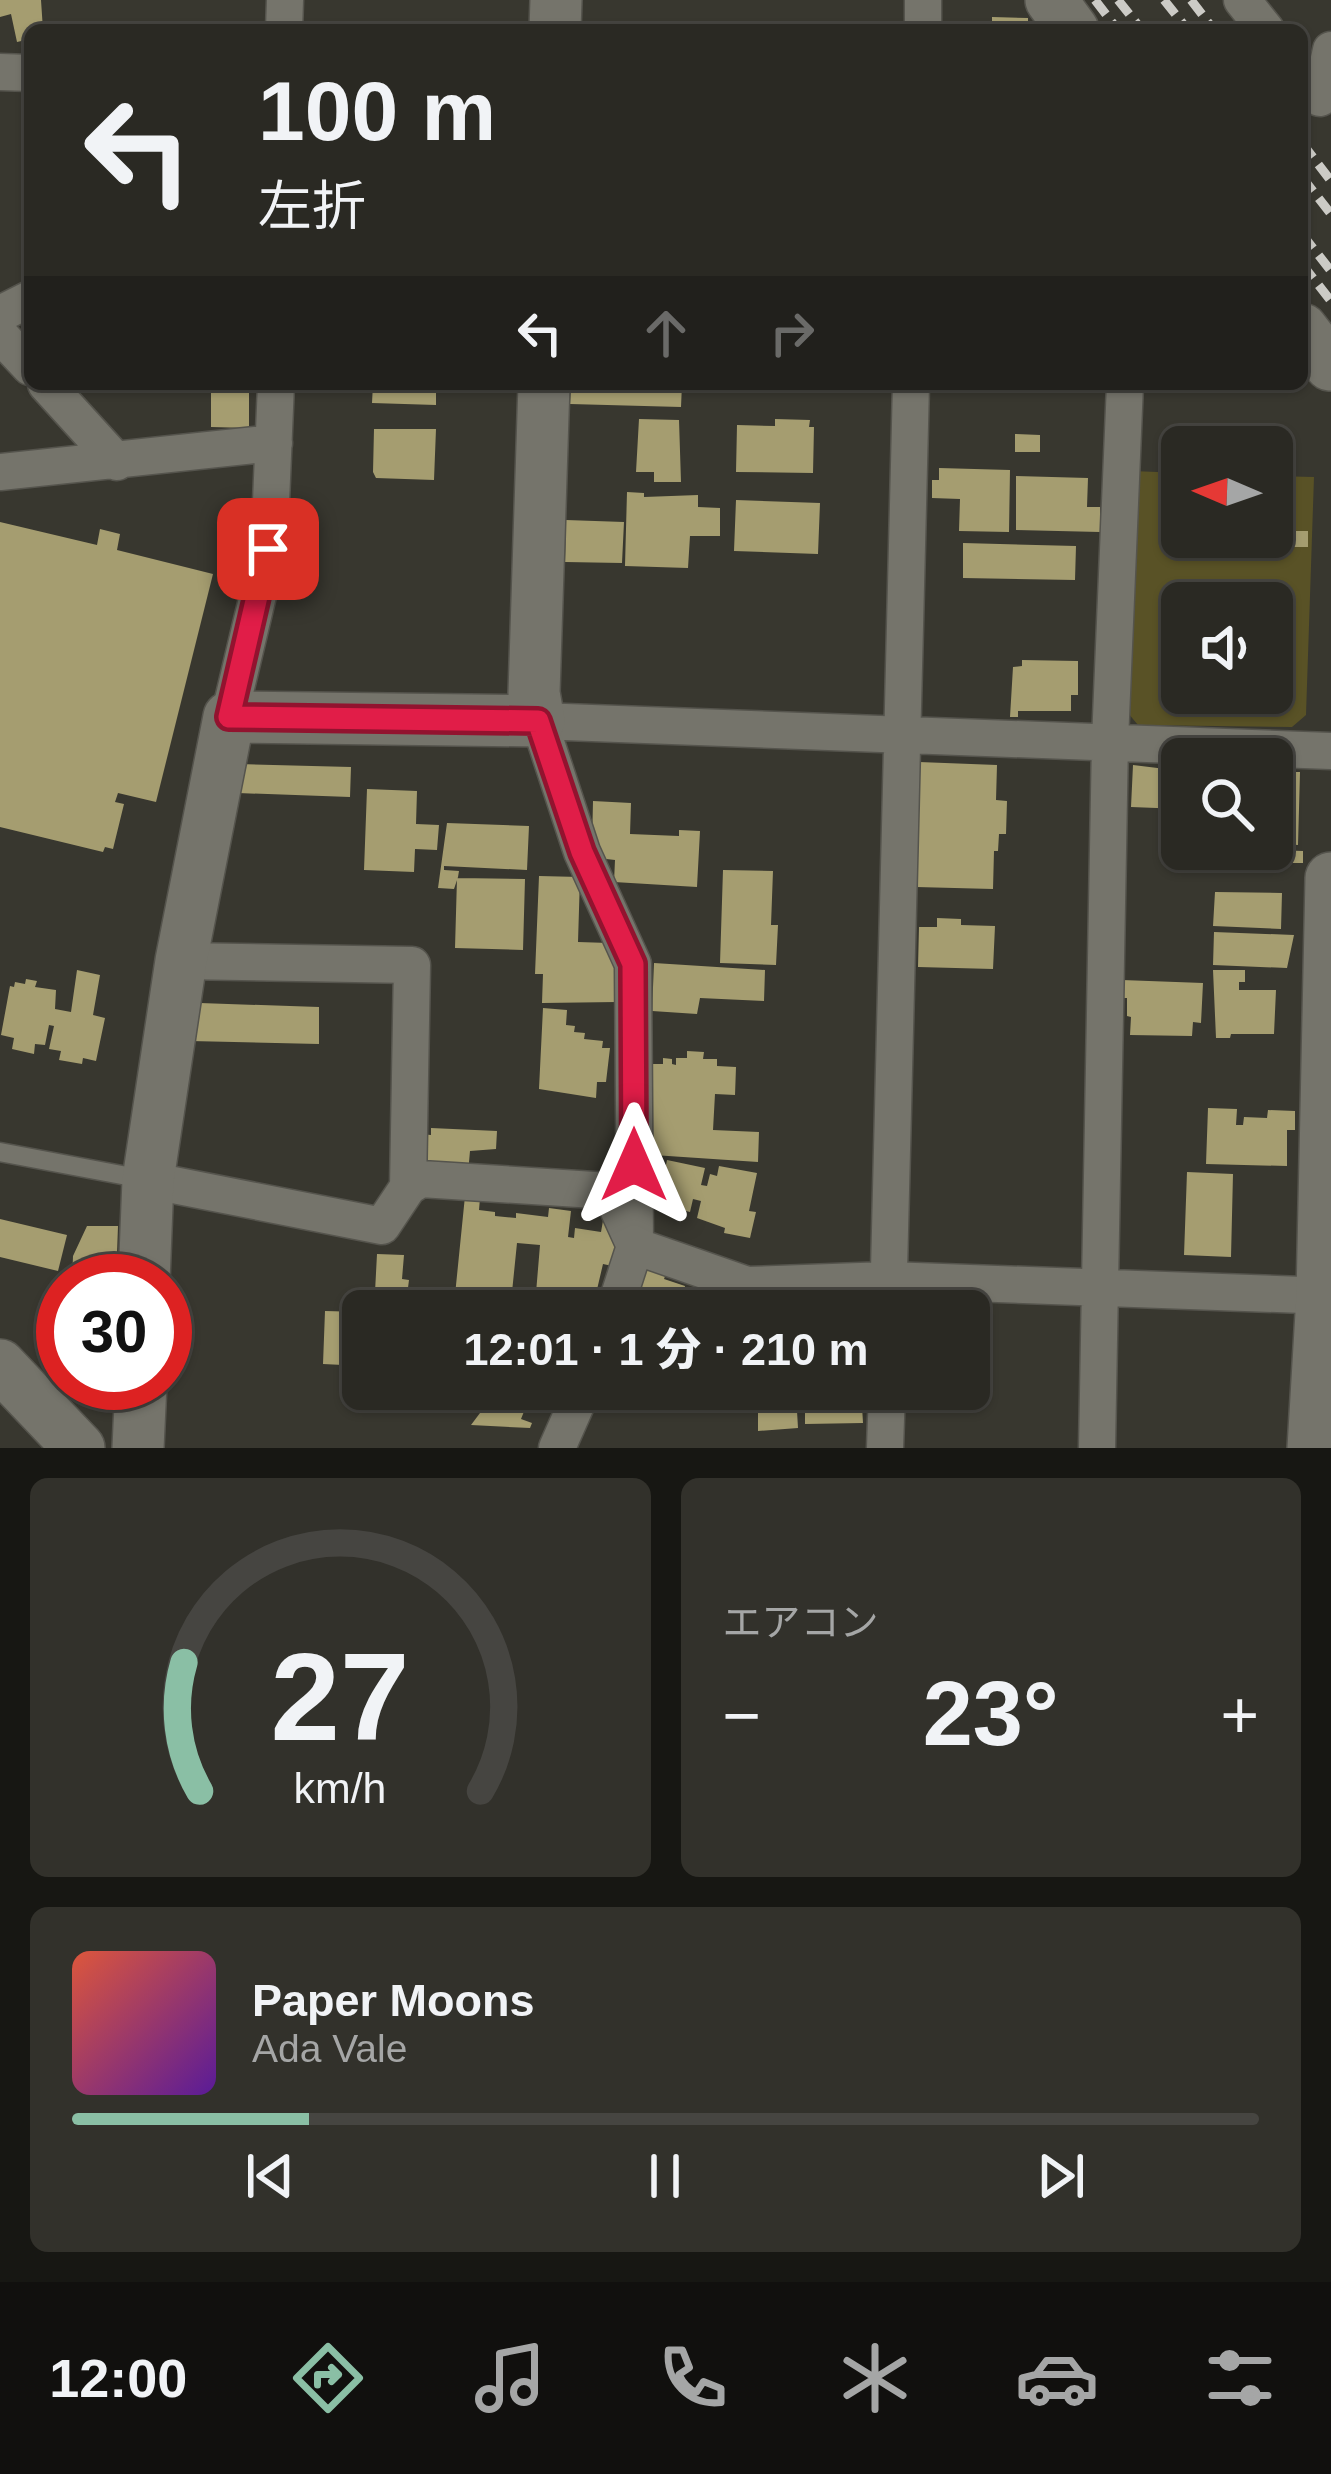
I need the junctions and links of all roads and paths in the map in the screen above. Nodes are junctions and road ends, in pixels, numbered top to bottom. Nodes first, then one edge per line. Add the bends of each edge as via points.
1 (1242, 0) edge
2 (1261, 24) edge
3 (1331, 50) edge
4 (1318, 95) edge
5 (0, 335) edge
6 (1308, 337) edge
7 (24, 361) edge
8 (1331, 366) edge
9 (52, 390) edge
10 (276, 390) edge
11 (544, 390) edge
12 (911, 390) edge
13 (1125, 390) edge
14 (274, 443) junction
15 (117, 461) junction
16 (0, 472) edge
17 (229, 717) junction
18 (538, 721) junction
19 (901, 736) junction
20 (1110, 741) junction
21 (1331, 751) edge
22 (1331, 878) edge
23 (181, 961) junction
24 (0, 1152) edge
25 (148, 1180) junction
26 (408, 1187) junction
27 (635, 1246) junction
28 (145, 1254) edge
29 (1100, 1288) junction
30 (621, 1290) edge
31 (818, 1290) edge
32 (888, 1290) edge
33 (990, 1292) edge
34 (1326, 1296) edge
35 (0, 1365) edge
36 (140, 1410) edge
37 (574, 1410) edge
38 (886, 1410) edge
39 (79, 1448) edge
40 (138, 1448) edge
41 (557, 1448) edge
42 (885, 1448) edge
43 (1096, 1448) edge
44 (1313, 1448) edge

1 - 2 street
3 - 4 street
5 - 7 street
6 - 8 street
9 - 15 street
10 - 14 street
11 - 18 street
12 - 19 street
13 - 20 street
14 - 15 street
14 - 17 street via 268,549
15 - 16 street
17 - 18 street
17 - 23 street
18 - 19 street
18 - 27 street via 582,852 633,964
19 - 20 street
19 - 32 street
20 - 21 street
20 - 29 street
22 - 34 street
23 - 25 street
23 - 26 street via 412,965
24 - 25 lane
25 - 26 street via 382,1226
25 - 28 street
26 - 27 street via 421,1179 610,1191
27 - 30 street
27 - 31 street via 747,1285
29 - 33 street
29 - 34 street
29 - 43 street
34 - 44 street
35 - 39 street
36 - 40 street
37 - 41 street
38 - 42 street

